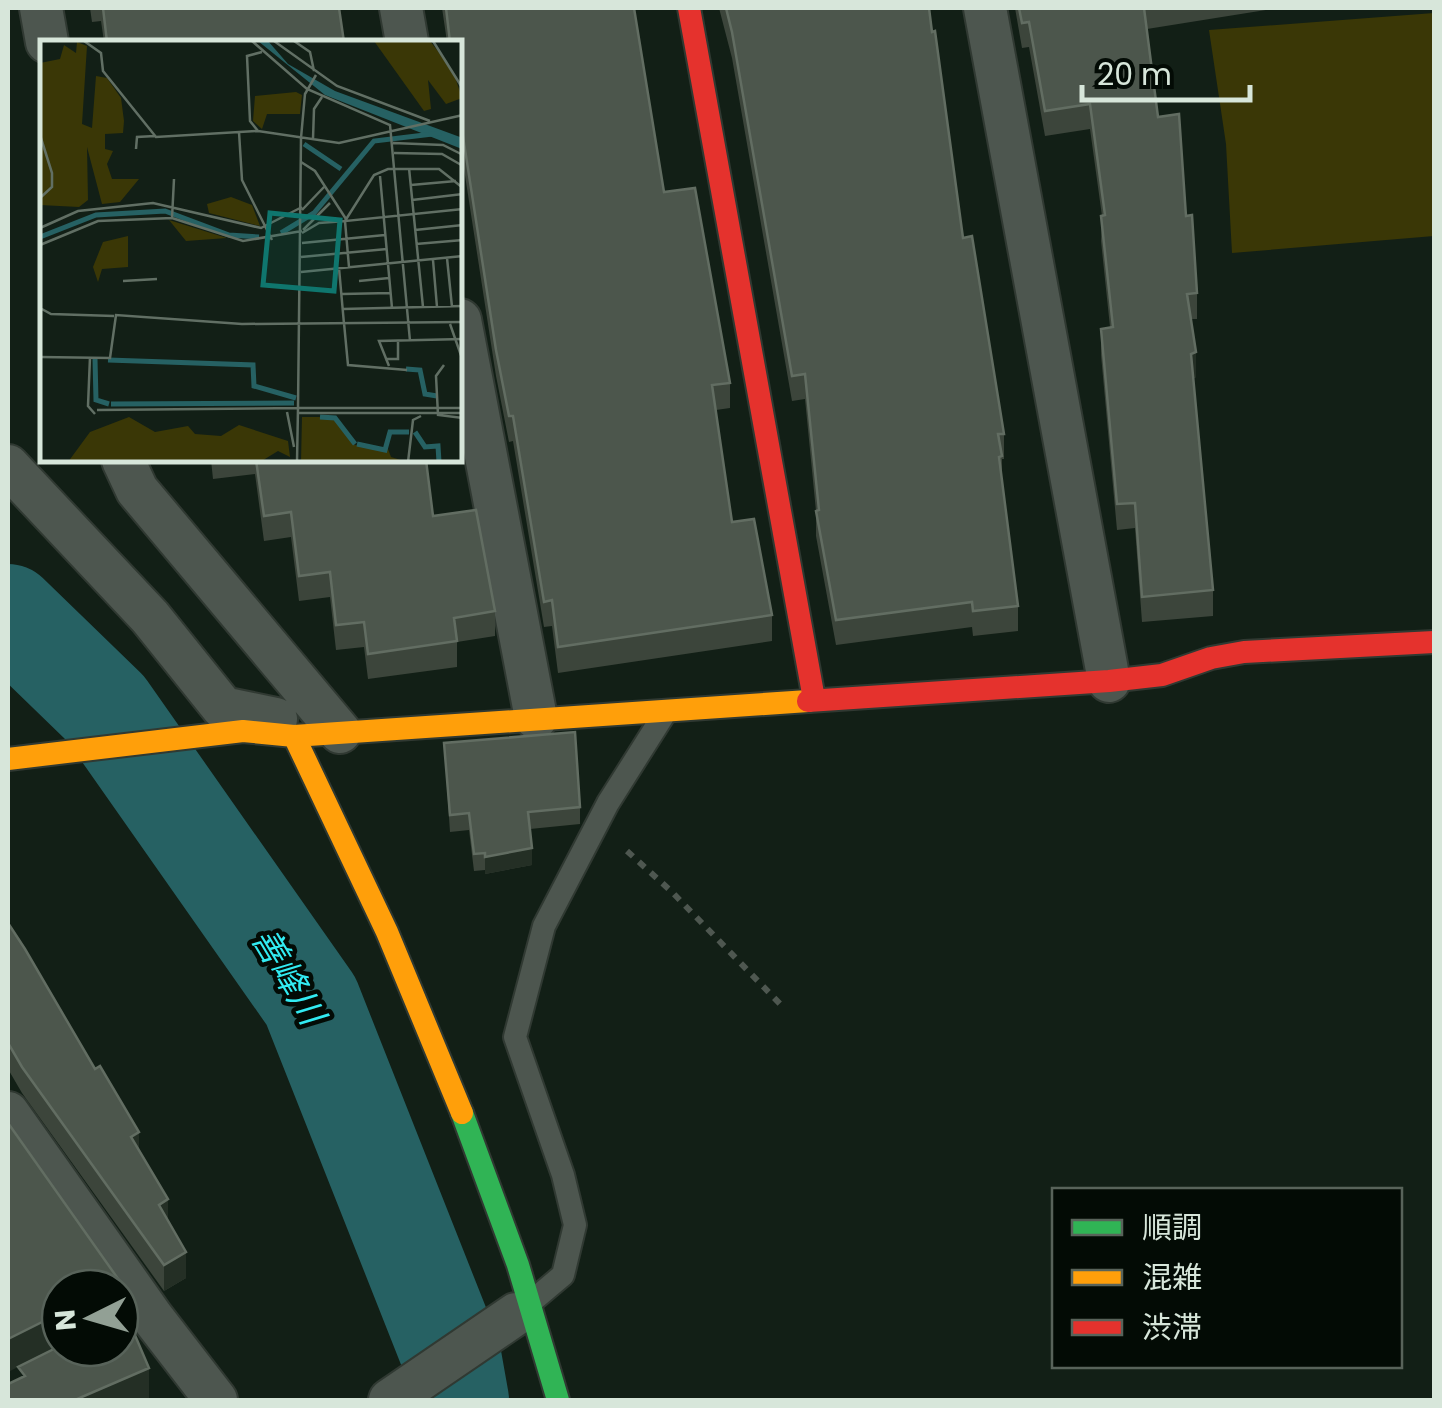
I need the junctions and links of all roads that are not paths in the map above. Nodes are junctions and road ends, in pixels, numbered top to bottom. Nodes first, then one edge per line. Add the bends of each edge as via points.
1 (42, 8) edge
2 (401, 8) edge
3 (689, 8) edge
4 (985, 8) edge
5 (47, 40) edge
6 (408, 40) edge
7 (462, 330) edge
8 (124, 462) edge
9 (8, 466) edge
10 (1434, 642) edge
11 (1109, 681) junction
12 (814, 698) junction
13 (667, 709) junction
14 (536, 718) junction
15 (340, 732) junction
16 (294, 736) junction
17 (8, 759) edge
18 (8, 1113) edge
19 (524, 1308) junction
20 (216, 1400) edge
21 (390, 1400) edge
22 (558, 1400) edge

1 - 5 street
2 - 6 street
3 - 12 street
4 - 11 street
7 - 14 street
8 - 15 street via 137,490
9 - 15 street via 150,618 223,708
10 - 11 street via 1244,652 1162,675
11 - 12 street
12 - 13 street
13 - 14 street
13 - 19 lane via 596,824 544,926 515,1036 564,1174 575,1226 563,1275
14 - 15 street
15 - 16 street
16 - 17 street via 243,731
16 - 19 street via 394,942 484,1168
18 - 20 street via 144,1321
19 - 21 street
19 - 22 street

